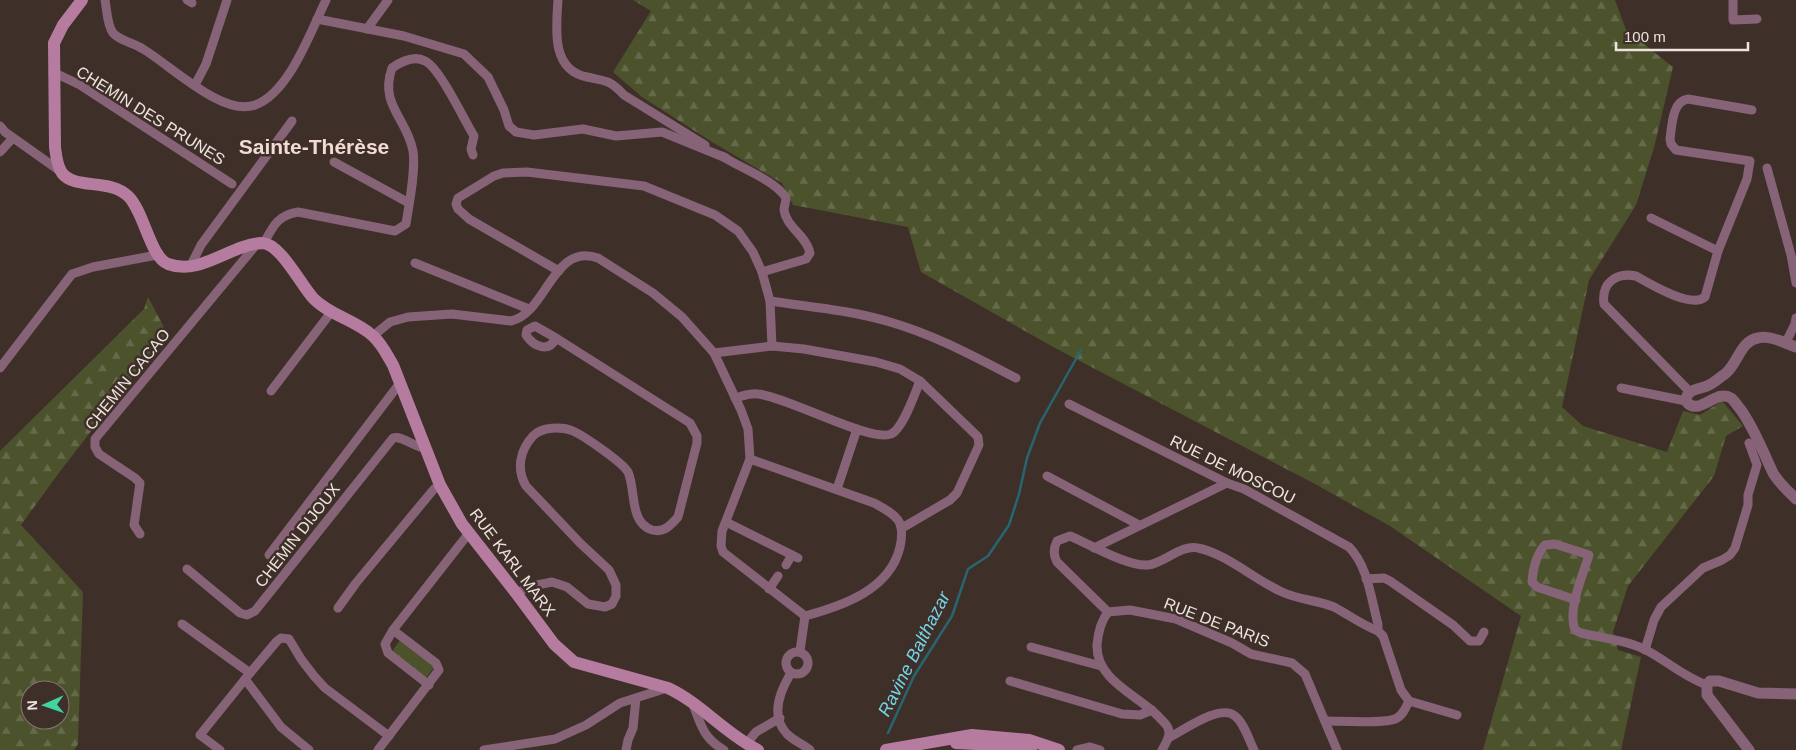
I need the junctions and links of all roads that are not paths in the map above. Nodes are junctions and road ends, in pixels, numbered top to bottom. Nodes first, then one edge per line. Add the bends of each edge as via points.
1 (82, 0) edge
2 (104, 0) edge
3 (227, 0) edge
4 (326, 0) edge
5 (388, 0) edge
6 (558, 0) edge
7 (1733, 0) edge
8 (317, 19) junction
9 (1757, 19) dead end
10 (367, 29) junction
11 (53, 72) junction
12 (195, 85) junction
13 (1752, 110) dead end
14 (292, 121) dead end
15 (0, 126) edge
16 (14, 138) junction
17 (0, 152) edge
18 (473, 155) dead end
19 (726, 158) junction
20 (334, 162) dead end
21 (1767, 168) dead end
22 (62, 173) junction
23 (232, 184) dead end
24 (409, 203) junction
25 (1651, 218) dead end
26 (260, 244) junction
27 (1718, 251) junction
28 (157, 255) junction
29 (415, 263) dead end
30 (190, 267) junction
31 (559, 271) junction
32 (762, 272) junction
33 (1796, 283) edge
34 (770, 301) junction
35 (529, 309) junction
36 (332, 311) junction
37 (1796, 318) edge
38 (373, 336) junction
39 (556, 338) junction
40 (772, 346) junction
41 (1791, 346) edge
42 (714, 353) junction
43 (0, 368) edge
44 (1016, 378) dead end
45 (920, 380) junction
46 (400, 383) junction
47 (1621, 388) dead end
48 (271, 391) dead end
49 (1688, 396) junction
50 (736, 398) junction
51 (1069, 404) dead end
52 (857, 429) junction
53 (1749, 442) dead end
54 (426, 448) junction
55 (750, 459) junction
56 (1047, 476) dead end
57 (1227, 483) junction
58 (440, 485) junction
59 (838, 489) junction
60 (1796, 500) edge
61 (726, 522) junction
62 (1138, 525) junction
63 (902, 528) junction
64 (140, 534) dead end
65 (469, 534) junction
66 (1094, 548) junction
67 (269, 555) dead end
68 (786, 565) dead end
69 (187, 569) dead end
70 (778, 576) dead end
71 (1366, 579) junction
72 (769, 589) junction
73 (516, 592) junction
74 (1576, 600) junction
75 (338, 608) dead end
76 (1108, 612) junction
77 (805, 616) junction
78 (182, 624) dead end
79 (393, 630) junction
80 (1378, 631) junction
81 (1484, 632) dead end
82 (1031, 647) dead end
83 (1645, 650) junction
84 (800, 651) junction
85 (1101, 666) junction
86 (791, 673) junction
87 (248, 676) junction
88 (1010, 681) dead end
89 (429, 685) junction
90 (1707, 685) junction
91 (668, 688) junction
92 (1796, 694) edge
93 (636, 698) junction
94 (692, 701) junction
95 (1409, 701) junction
96 (1152, 710) junction
97 (1457, 715) dead end
98 (780, 718) junction
99 (1325, 721) junction
100 (389, 736) junction
101 (1168, 738) junction
102 (929, 743) junction
103 (746, 744) junction
104 (220, 750) edge
105 (309, 750) edge
106 (378, 750) edge
107 (484, 750) edge
108 (626, 750) edge
109 (724, 750) edge
110 (758, 750) edge
111 (810, 750) edge
112 (886, 750) edge
113 (1031, 750) edge
114 (1059, 750) edge
115 (1077, 750) edge
116 (1100, 750) edge
117 (1162, 750) edge
118 (1254, 750) edge
119 (1337, 750) edge
120 (1749, 750) edge

1 - 11 main road via 57,35
2 - 12 street via 110,28 116,36 142,48
3 - 12 street via 206,64
4 - 8 street
5 - 10 street
6 - 19 street via 556,36 559,53 572,71 606,80 624,95
7 - 9 street via 1733,20
8 - 10 street
8 - 12 street via 286,80 255,106 243,108 220,102
10 - 19 street via 464,54 488,77 509,126 516,132 534,135 583,129 616,136 662,132
11 - 22 main road via 55,147
11 - 23 street, CHEMIN DES PRUNES via 80,85
13 - 27 street via 1688,99 1676,106 1670,139 1676,150 1750,162 1744,189
14 - 30 street via 201,246
15 - 16 street
16 - 17 street
16 - 22 street
18 - 24 street via 474,136 436,70 425,60 418,59 401,62 392,68 389,97 413,151
19 - 32 street via 783,193 787,217 809,246 806,259
20 - 24 street
21 - 33 street
22 - 28 main road via 85,183 111,186 128,196 136,206
24 - 26 street via 406,224 395,231 298,212 286,214
25 - 27 street
26 - 30 main road
26 - 36 main road, RUE KARL MARX via 272,247 284,258 314,299
26 - 64 street, CHEMIN CACAO via 95,439 99,454 140,483 134,525
27 - 49 street via 1707,292 1701,300 1682,299 1636,276 1623,274 1615,278 1604,293 1604,304 1646,345
28 - 30 main road via 165,263
28 - 43 street via 72,274
29 - 35 street
31 - 32 street via 469,219 458,209 458,198 494,176 515,172 644,186 715,215 738,231
31 - 35 street
31 - 42 street via 574,257 590,255 598,258 661,299
32 - 34 street
34 - 40 street
34 - 44 street via 842,311 890,322 941,340
35 - 38 street via 512,321 452,314 399,318
36 - 38 main road, RUE KARL MARX
36 - 48 street
37 - 41 street
38 - 46 main road, RUE KARL MARX via 393,364
39 - 39 street via 549,348 543,348 526,335 527,330 535,326
39 - 73 street via 690,423 697,443 678,518 670,527 655,531 642,523 637,513 628,473 622,463 572,431 548,429 535,434 521,457 521,478 609,570 616,585 616,596 612,604 597,607 559,584 546,583
40 - 42 street
40 - 45 street via 804,348 876,362 900,369
41 - 49 street via 1763,338 1748,342 1731,369
42 - 50 street
45 - 52 street via 902,420 890,435
45 - 63 street via 973,432 979,444 962,483 950,500
46 - 54 main road, RUE KARL MARX
46 - 67 street
47 - 49 street
49 - 60 street via 1689,405 1695,406 1702,406 1715,398 1727,396 1733,399 1748,420 1774,473
50 - 52 street via 748,394 768,396
50 - 55 street via 748,429
51 - 57 street, RUE DE MOSCOU
52 - 59 street
53 - 83 street via 1757,464 1735,548 1722,560 1703,568 1661,607
54 - 58 main road, RUE KARL MARX
54 - 69 street, CHEMIN DIJOUX via 399,437 393,438 255,611 247,615 240,613
55 - 59 street
55 - 61 street
56 - 62 street
57 - 62 street
57 - 71 street, RUE DE MOSCOU via 1244,489 1349,547 1359,560
58 - 65 main road, RUE KARL MARX
58 - 75 street
59 - 63 street via 890,512
61 - 68 street via 795,556
61 - 72 street via 720,539 723,552
62 - 66 street
63 - 77 street via 898,557 888,574 846,603
65 - 73 main road, RUE KARL MARX
65 - 79 street
66 - 76 street via 1070,536 1057,541 1054,557
66 - 80 street via 1134,564 1150,565 1186,549 1198,548 1282,592 1317,601
70 - 72 street
71 - 80 street, RUE DE MOSCOU
71 - 81 street via 1390,581 1453,625 1470,641 1479,641
72 - 77 street
73 - 91 main road, RUE KARL MARX via 554,644 574,662
74 - 74 street via 1589,554 1555,544 1545,545 1540,551 1532,582 1537,587
74 - 83 street via 1572,622 1575,630
76 - 85 street via 1097,644
76 - 99 street, RUE DE PARIS via 1130,610 1176,619 1251,654 1292,663 1305,674
77 - 84 street
78 - 87 street
79 - 89 street via 385,644 388,653
79 - 89 street via 436,663 439,670
80 - 95 street via 1383,636 1400,690
82 - 85 street
83 - 90 street via 1689,678
84 - 86 street via 791,653 785,660
84 - 86 street via 808,659 806,669 802,673
85 - 96 street via 1109,677
86 - 98 street via 780,692
87 - 100 street via 280,638 289,639 325,688
87 - 104 street via 200,735
87 - 105 street via 281,727
88 - 96 street via 1122,714
89 - 100 street
90 - 92 street via 1710,681 1719,681 1758,693
90 - 120 street via 1707,695
91 - 93 street
91 - 94 main road, RUE KARL MARX
93 - 107 street via 620,703 586,725 555,739
93 - 108 street via 633,728
94 - 103 main road, RUE KARL MARX
94 - 109 street via 708,738
95 - 97 street
95 - 99 street via 1403,714 1396,719
96 - 101 street via 1167,727
98 - 103 street via 756,732
98 - 111 street via 786,733
99 - 119 street, RUE DE PARIS
100 - 106 street
101 - 117 street
101 - 118 street via 1214,714 1227,712 1241,724
102 - 112 main road
102 - 113 main road via 995,745
102 - 114 main road via 972,735 1029,740
103 - 110 main road, RUE KARL MARX
115 - 116 street via 1090,747

